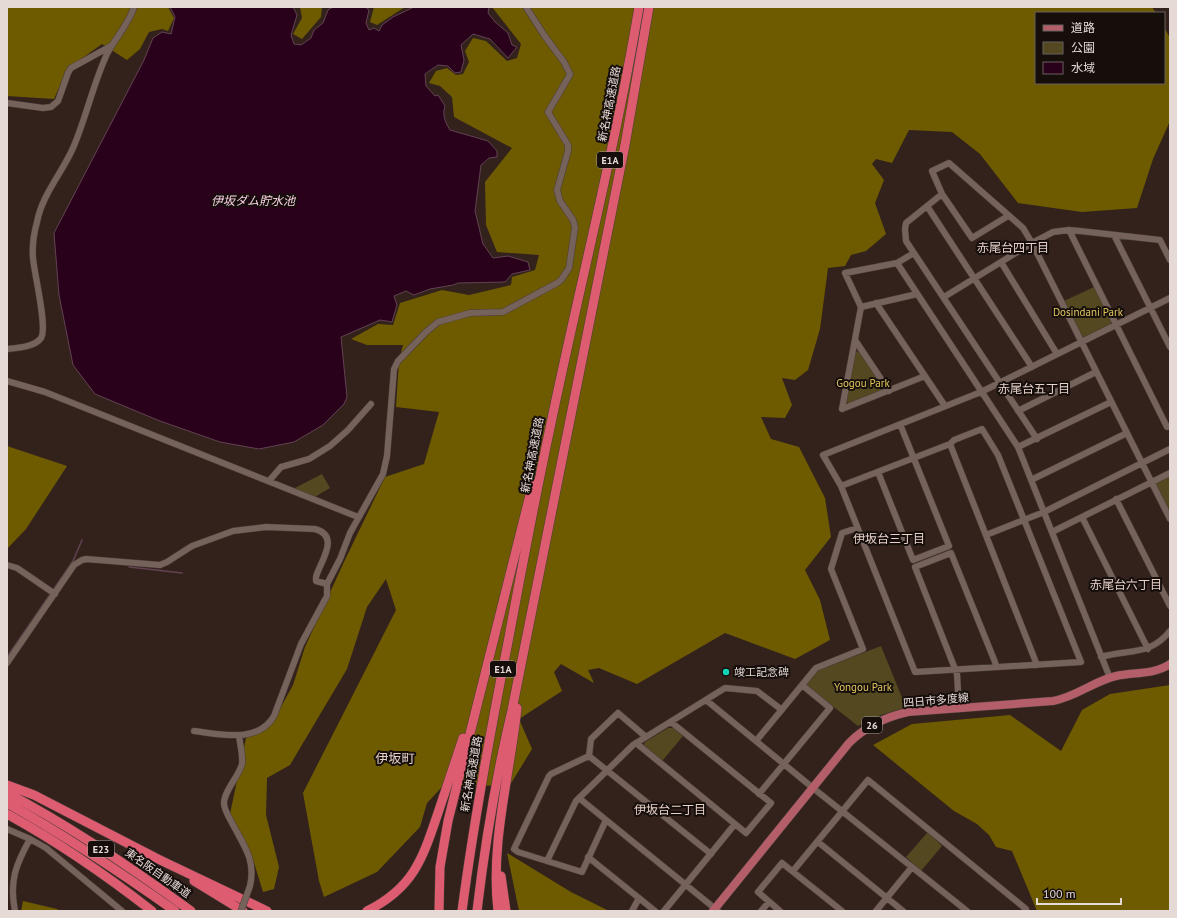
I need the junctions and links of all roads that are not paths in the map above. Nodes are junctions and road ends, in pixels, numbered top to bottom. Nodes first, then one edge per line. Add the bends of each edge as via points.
1 (134, 7) edge
2 (526, 7) edge
3 (639, 7) edge
4 (649, 7) edge
5 (112, 45) junction
6 (7, 103) edge
7 (942, 194) junction
8 (927, 206) junction
9 (1008, 216) junction
10 (1069, 230) junction
11 (1114, 235) junction
12 (1032, 243) junction
13 (914, 253) junction
14 (1170, 259) edge
15 (1001, 262) junction
16 (898, 263) junction
17 (974, 279) junction
18 (917, 294) junction
19 (944, 297) junction
20 (1170, 298) edge
21 (876, 303) junction
22 (861, 307) junction
23 (1150, 308) junction
24 (1116, 325) junction
25 (855, 340) junction
26 (1081, 342) junction
27 (1170, 347) edge
28 (7, 350) edge
29 (1057, 354) junction
30 (1032, 367) junction
31 (1096, 372) junction
32 (925, 376) junction
33 (7, 381) edge
34 (1000, 383) junction
35 (889, 391) junction
36 (981, 392) junction
37 (1111, 402) junction
38 (371, 404) dead end
39 (945, 406) junction
40 (1018, 411) junction
41 (900, 424) junction
42 (1170, 426) edge
43 (550, 428) junction
44 (1127, 433) junction
45 (1037, 438) junction
46 (950, 444) junction
47 (1018, 447) junction
48 (1170, 449) edge
49 (913, 458) junction
50 (1142, 463) junction
51 (878, 472) junction
52 (1170, 472) edge
53 (1031, 480) junction
54 (269, 481) junction
55 (1151, 482) junction
56 (841, 486) junction
57 (1116, 499) junction
58 (1044, 512) junction
59 (1082, 516) junction
60 (358, 517) junction
61 (1170, 519) edge
62 (1024, 520) junction
63 (857, 528) junction
64 (1052, 532) junction
65 (986, 535) junction
66 (7, 565) edge
67 (326, 584) junction
68 (53, 592) junction
69 (1170, 606) edge
70 (1170, 631) edge
71 (1148, 649) junction
72 (490, 651) junction
73 (1101, 657) junction
74 (7, 663) edge
75 (521, 663) junction
76 (1170, 664) edge
77 (1037, 665) junction
78 (996, 667) junction
79 (956, 670) junction
80 (1110, 678) junction
81 (802, 686) junction
82 (706, 700) junction
83 (960, 709) junction
84 (782, 710) junction
85 (671, 722) junction
86 (194, 731) dead end
87 (239, 736) junction
88 (646, 737) junction
89 (756, 741) junction
90 (636, 743) junction
91 (589, 756) junction
92 (784, 764) junction
93 (608, 770) junction
94 (7, 785) edge
95 (813, 788) junction
96 (7, 793) edge
97 (760, 794) junction
98 (579, 798) junction
99 (7, 803) edge
100 (842, 811) junction
101 (7, 814) edge
102 (606, 820) junction
103 (735, 824) junction
104 (7, 829) edge
105 (30, 838) junction
106 (499, 838) junction
107 (818, 842) junction
108 (710, 854) junction
109 (588, 857) junction
110 (158, 859) junction
111 (547, 861) junction
112 (912, 868) junction
113 (793, 872) junction
114 (105, 876) junction
115 (685, 884) junction
116 (639, 898) junction
117 (887, 898) junction
118 (769, 902) junction
119 (715, 910) edge
120 (15, 911) edge
121 (122, 911) edge
122 (143, 911) edge
123 (152, 911) edge
124 (175, 911) edge
125 (191, 911) edge
126 (242, 911) edge
127 (267, 911) edge
128 (367, 911) edge
129 (439, 911) edge
130 (462, 911) edge
131 (477, 911) edge
132 (498, 911) edge
133 (506, 911) edge
134 (632, 911) edge
135 (655, 911) edge
136 (664, 911) edge
137 (761, 911) edge
138 (780, 911) edge
139 (842, 911) edge
140 (876, 911) edge
141 (903, 911) edge
142 (966, 911) edge
143 (1025, 911) edge

1 - 5 street
2 - 60 street via 570,74 548,112 568,145 557,190 560,202 574,224 569,268 557,283 503,312 470,313 438,322 398,361 394,369 387,456 383,474
3 - 43 highway, 新名神高速道路 / E1A via 614,141
4 - 75 highway, 新名神高速道路 / E1A via 625,144
5 - 6 street via 71,68 58,101 51,107
5 - 28 street via 73,148 37,219 33,257 43,334 32,344
7 - 8 street
7 - 9 street via 972,238
7 - 9 street via 932,171 949,163
8 - 13 street via 906,223 906,241
8 - 17 street
9 - 12 street via 1023,228
10 - 11 street
10 - 12 street via 1053,232
10 - 24 street
11 - 14 street via 1160,240
11 - 23 street
12 - 15 street
12 - 26 street
13 - 16 street
13 - 19 street
15 - 17 street
15 - 29 street
16 - 18 street
16 - 22 street via 845,274
17 - 19 street
17 - 30 street
18 - 21 street
18 - 36 street
19 - 34 street
20 - 23 street
21 - 22 street
21 - 32 street
22 - 25 street
23 - 24 street
23 - 27 street
24 - 26 street
24 - 42 street via 1167,427
25 - 35 street
25 - 35 street via 842,409
26 - 29 street
26 - 31 street
29 - 30 street
30 - 34 street
31 - 37 street
31 - 40 street
32 - 35 street
32 - 39 street
33 - 54 street via 45,392
34 - 36 street
34 - 40 street
36 - 39 street
36 - 47 street
37 - 44 street
37 - 45 street
38 - 54 street via 330,446 309,459 282,467
39 - 41 street
40 - 45 street
41 - 49 street
41 - 56 street via 823,455
43 - 72 highway via 533,482
43 - 130 highway, 新名神高速道路 / E1A via 482,782
44 - 50 street
44 - 53 street
45 - 47 street
46 - 49 street
46 - 62 street via 982,429 998,455
46 - 65 street
47 - 53 street
48 - 50 street
49 - 51 street
49 - 51 street via 949,546 913,560
50 - 55 street
50 - 58 street
51 - 56 street
52 - 55 street
53 - 58 street
54 - 60 street
55 - 57 street
55 - 61 street
56 - 63 street
57 - 59 street
57 - 69 street
58 - 62 street
58 - 64 street
59 - 64 street
59 - 71 street
60 - 67 street
62 - 65 street
62 - 77 street via 1081,662
63 - 79 street via 915,672
63 - 81 street via 842,533 831,568 863,649 816,668
64 - 73 street
65 - 77 street
66 - 68 street via 17,568
67 - 68 street via 316,581 328,546 328,540 322,532 315,529 256,528 233,531 192,546 160,565 82,560 74,565
67 - 87 street via 327,596 301,644 274,716 263,728
68 - 74 street
70 - 71 street via 1160,643
71 - 73 street
72 - 128 highway via 422,857 396,892
72 - 129 highway via 448,821 440,867
73 - 80 street
75 - 106 highway via 516,721
75 - 131 highway, 新名神高速道路 / E1A via 490,815
76 - 80 main road, 四日市多度線 / 26 via 1154,671
77 - 78 street
78 - 79 street
78 - 79 street via 951,553 915,567
79 - 83 street
80 - 83 main road, 四日市多度線 / 26 via 1068,698 1053,702
81 - 84 street
81 - 92 street via 830,708
82 - 84 street via 725,688 757,690
82 - 85 street
82 - 89 street
83 - 95 main road, 四日市多度線 / 26 via 908,712 877,722 849,743
84 - 89 street
85 - 88 street
85 - 97 street
86 - 87 street
87 - 126 street, bridge via 242,762 224,803 230,821 250,856 250,886
88 - 90 street
88 - 91 street via 618,713 591,739
89 - 92 street
90 - 93 street
90 - 103 street
91 - 93 street
91 - 111 street via 549,776 514,850
92 - 95 street
92 - 97 street
93 - 98 street
93 - 108 street
94 - 110 highway via 34,795
95 - 100 street
95 - 119 main road, 四日市多度線 / 26
96 - 125 highway, 東名阪自動車道 / E23 via 63,824
97 - 103 street via 770,803 746,833
98 - 102 street
98 - 111 street
99 - 124 highway, 東名阪自動車道 / E23 via 97,857
100 - 107 street
100 - 112 street
100 - 143 street via 868,780 1026,909
101 - 114 highway
102 - 109 street
102 - 115 street
103 - 108 street
104 - 105 street
105 - 120 street via 14,873
105 - 121 street via 46,848
106 - 132 highway via 496,870
106 - 133 highway
107 - 113 street
107 - 117 street
108 - 115 street
109 - 111 street via 582,872
109 - 116 street
110 - 126 highway
110 - 127 highway
112 - 117 street
112 - 142 street
113 - 118 street via 782,863 758,892
113 - 139 street
114 - 122 highway
114 - 123 highway
115 - 119 street
115 - 136 street
116 - 134 street
116 - 135 street
117 - 140 street
117 - 141 street
118 - 137 street
118 - 138 street

